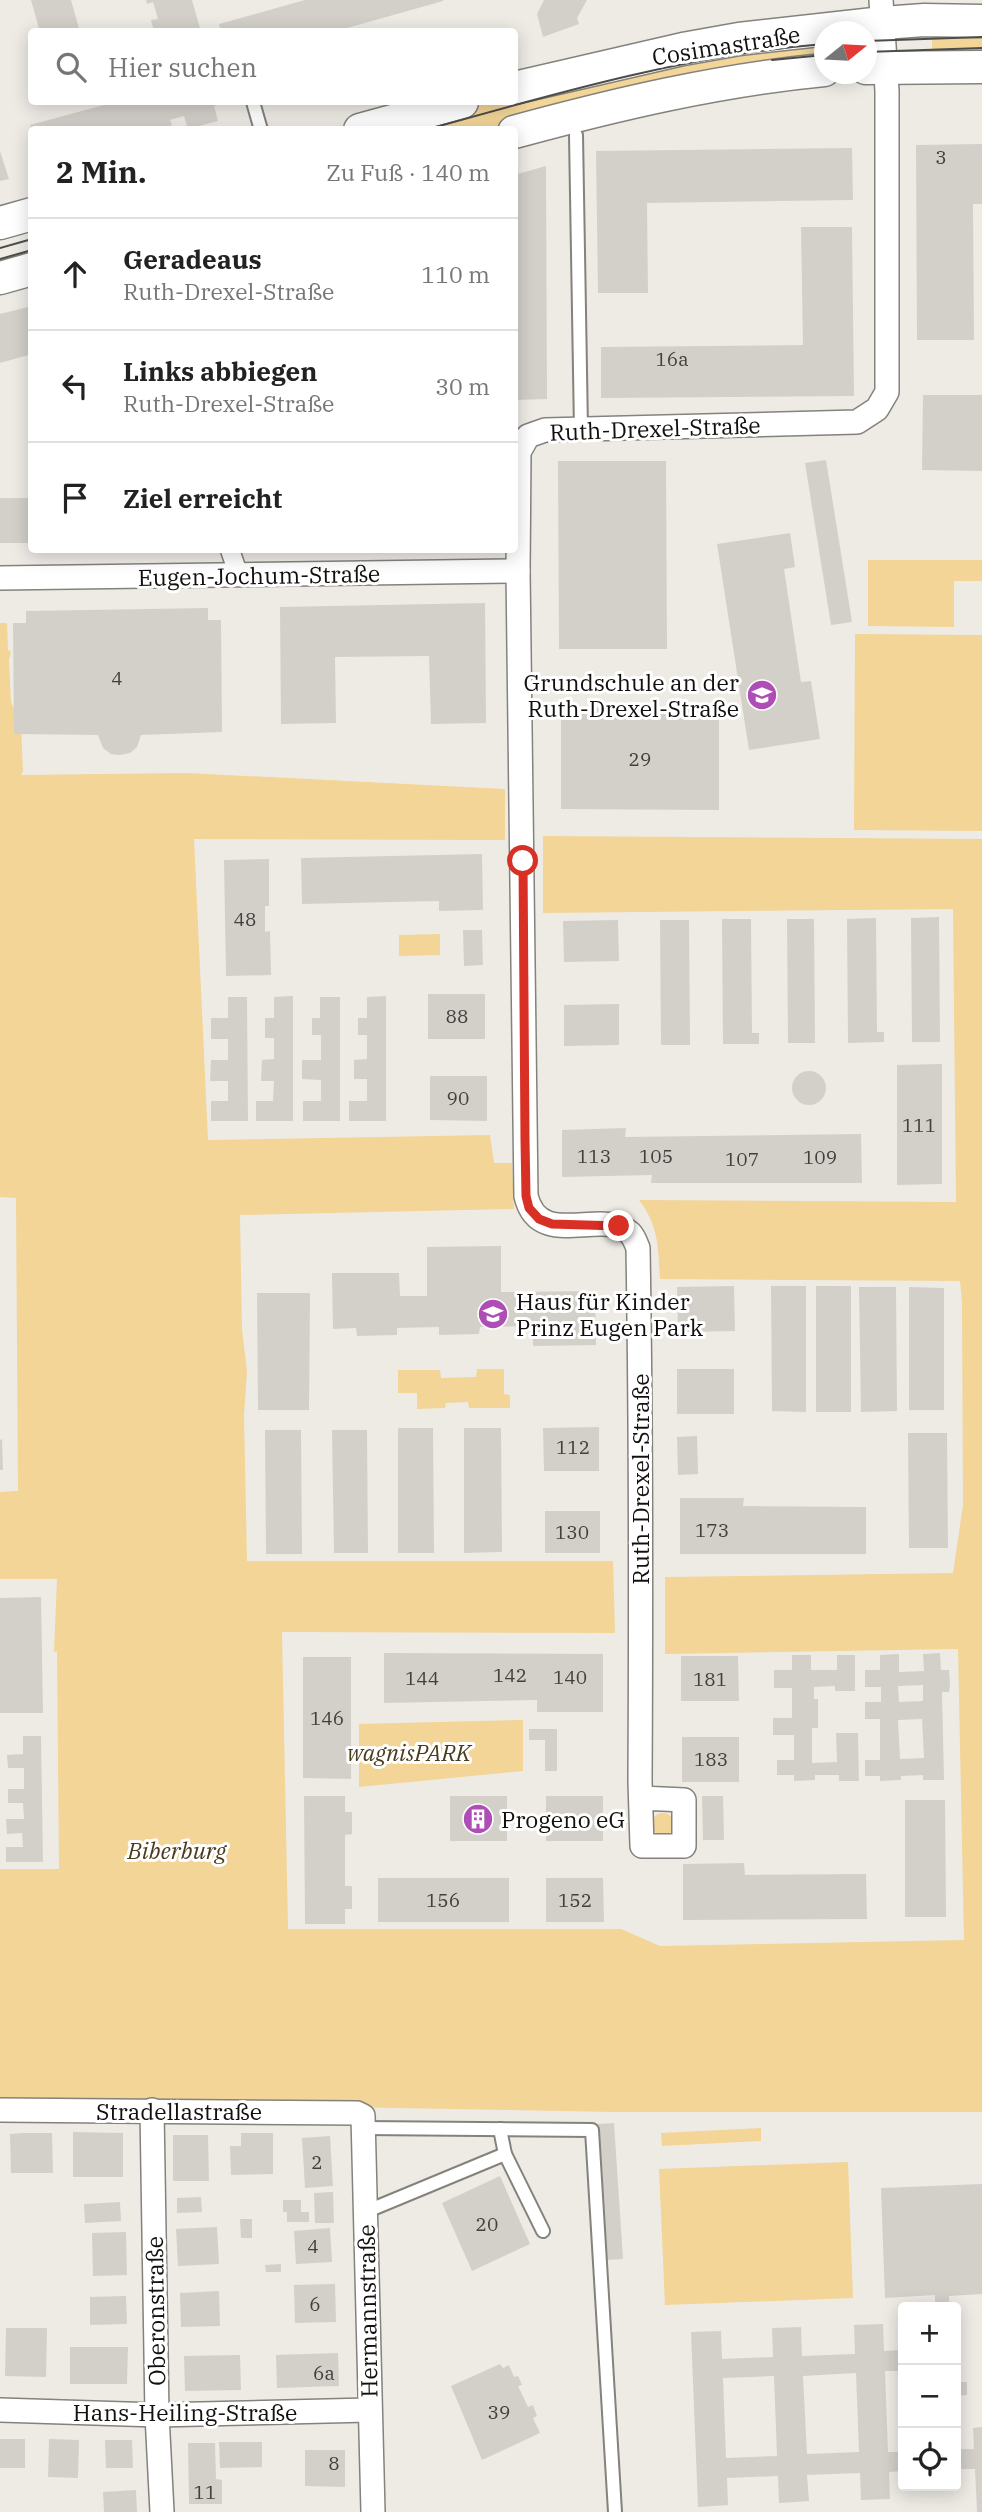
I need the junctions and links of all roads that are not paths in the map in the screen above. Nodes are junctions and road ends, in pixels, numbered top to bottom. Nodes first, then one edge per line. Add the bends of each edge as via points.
1 (882, 12) edge
2 (982, 21) edge
3 (877, 58) edge
4 (877, 67) edge
5 (982, 68) edge
6 (814, 71) edge
7 (877, 84) edge
8 (518, 87) edge
9 (254, 105) edge
10 (451, 105) edge
11 (260, 126) edge
12 (375, 126) edge
13 (518, 131) edge
14 (576, 135) dead end
15 (28, 215) edge
16 (0, 223) edge
17 (28, 270) edge
18 (0, 278) edge
19 (581, 429) junction
20 (521, 434) edge
21 (231, 553) edge
22 (518, 571) junction
23 (239, 576) junction
24 (0, 578) edge
25 (641, 1798) dead end
26 (0, 2110) edge
27 (152, 2110) junction
28 (360, 2120) junction
29 (500, 2129) junction
30 (505, 2154) junction
31 (365, 2212) junction
32 (543, 2231) dead end
33 (0, 2410) edge
34 (369, 2410) junction
35 (157, 2415) junction
36 (162, 2512) edge
37 (373, 2512) edge
38 (615, 2512) edge

1 - 2 main road, Cosimastraße via 923,20
1 - 3 street, Ruth-Drexel-Straße
1 - 8 main road, Cosimastraße via 683,49
4 - 5 main road
6 - 13 main road, Cosimastraße via 620,104
7 - 19 street, Ruth-Drexel-Straße via 887,392 877,410 857,422
9 - 11 lane
10 - 12 main road
14 - 19 lane
15 - 16 main road
17 - 18 main road
19 - 20 street, Ruth-Drexel-Straße
20 - 22 street, Ruth-Drexel-Straße
21 - 23 street
22 - 23 street, Eugen-Jochum-Straße
22 - 25 street, Ruth-Drexel-Straße via 526,1196 539,1219 552,1224 619,1226 632,1234 638,1248
23 - 24 street, Eugen-Jochum-Straße
26 - 27 street, Stradellastraße
27 - 28 street, Stradellastraße
27 - 35 street, Oberonstraße
28 - 29 lane
28 - 31 street, Hermannstraße
29 - 30 lane
29 - 38 lane via 592,2130
30 - 31 lane
30 - 32 lane
31 - 34 street, Hermannstraße
33 - 35 street, Hans-Heiling-Straße
34 - 35 street, Hans-Heiling-Straße
34 - 37 street, Hermannstraße
35 - 36 street, Oberonstraße

